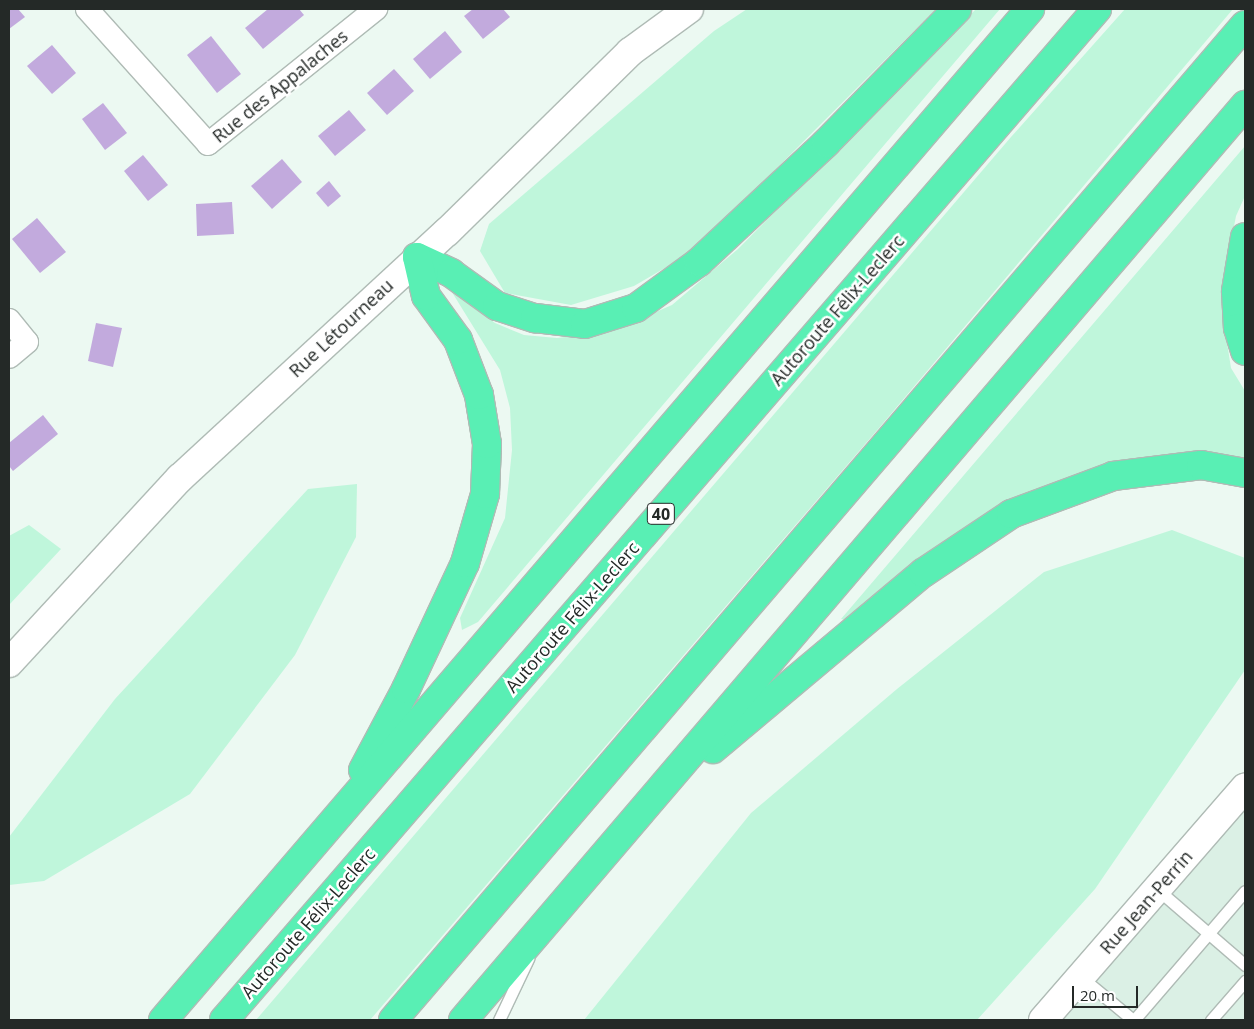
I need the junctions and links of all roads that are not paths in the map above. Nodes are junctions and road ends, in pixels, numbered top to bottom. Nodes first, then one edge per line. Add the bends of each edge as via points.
1 (87, 9) edge
2 (376, 9) edge
3 (689, 9) edge
4 (957, 9) edge
5 (1030, 9) edge
6 (1097, 9) edge
7 (1245, 24) edge
8 (1245, 105) edge
9 (1245, 237) edge
10 (417, 257) junction
11 (9, 320) edge
12 (1245, 351) edge
13 (9, 357) edge
14 (1245, 473) edge
15 (9, 663) edge
16 (1245, 788) edge
17 (652, 800) junction
18 (339, 816) junction
19 (1157, 889) junction
20 (1245, 891) edge
21 (546, 923) junction
22 (1209, 934) junction
23 (1245, 965) edge
24 (1081, 977) junction
25 (1245, 981) edge
26 (171, 1011) edge
27 (1044, 1019) edge
28 (155, 1020) edge
29 (224, 1020) edge
30 (393, 1020) edge
31 (463, 1020) edge
32 (499, 1020) edge
33 (1134, 1020) edge
34 (1211, 1020) edge

1 - 2 street, Rue des Appalaches via 208,144
3 - 10 street, Rue Létourneau via 630,52
4 - 10 highway via 826,143 700,262 636,308 585,324 535,318 497,306 451,273
5 - 18 highway
6 - 29 highway, Autoroute Félix-Leclerc / 40
7 - 30 highway
8 - 17 highway
9 - 12 highway via 1236,291 1238,328
10 - 15 street, Rue Létourneau via 180,478
10 - 18 highway via 426,296 458,340 479,395 487,444 485,494 465,563 406,689
11 - 13 street via 27,342
14 - 17 highway via 1201,465 1113,476 1011,514 922,573
16 - 19 street, Rue Jean-Perrin
17 - 21 highway
18 - 26 highway
19 - 22 lane
19 - 24 street, Rue Jean-Perrin
20 - 22 lane
21 - 31 highway
21 - 32 lane
22 - 23 lane
22 - 33 lane
24 - 27 street, Rue Jean-Perrin
24 - 33 lane
25 - 34 lane
26 - 28 highway

